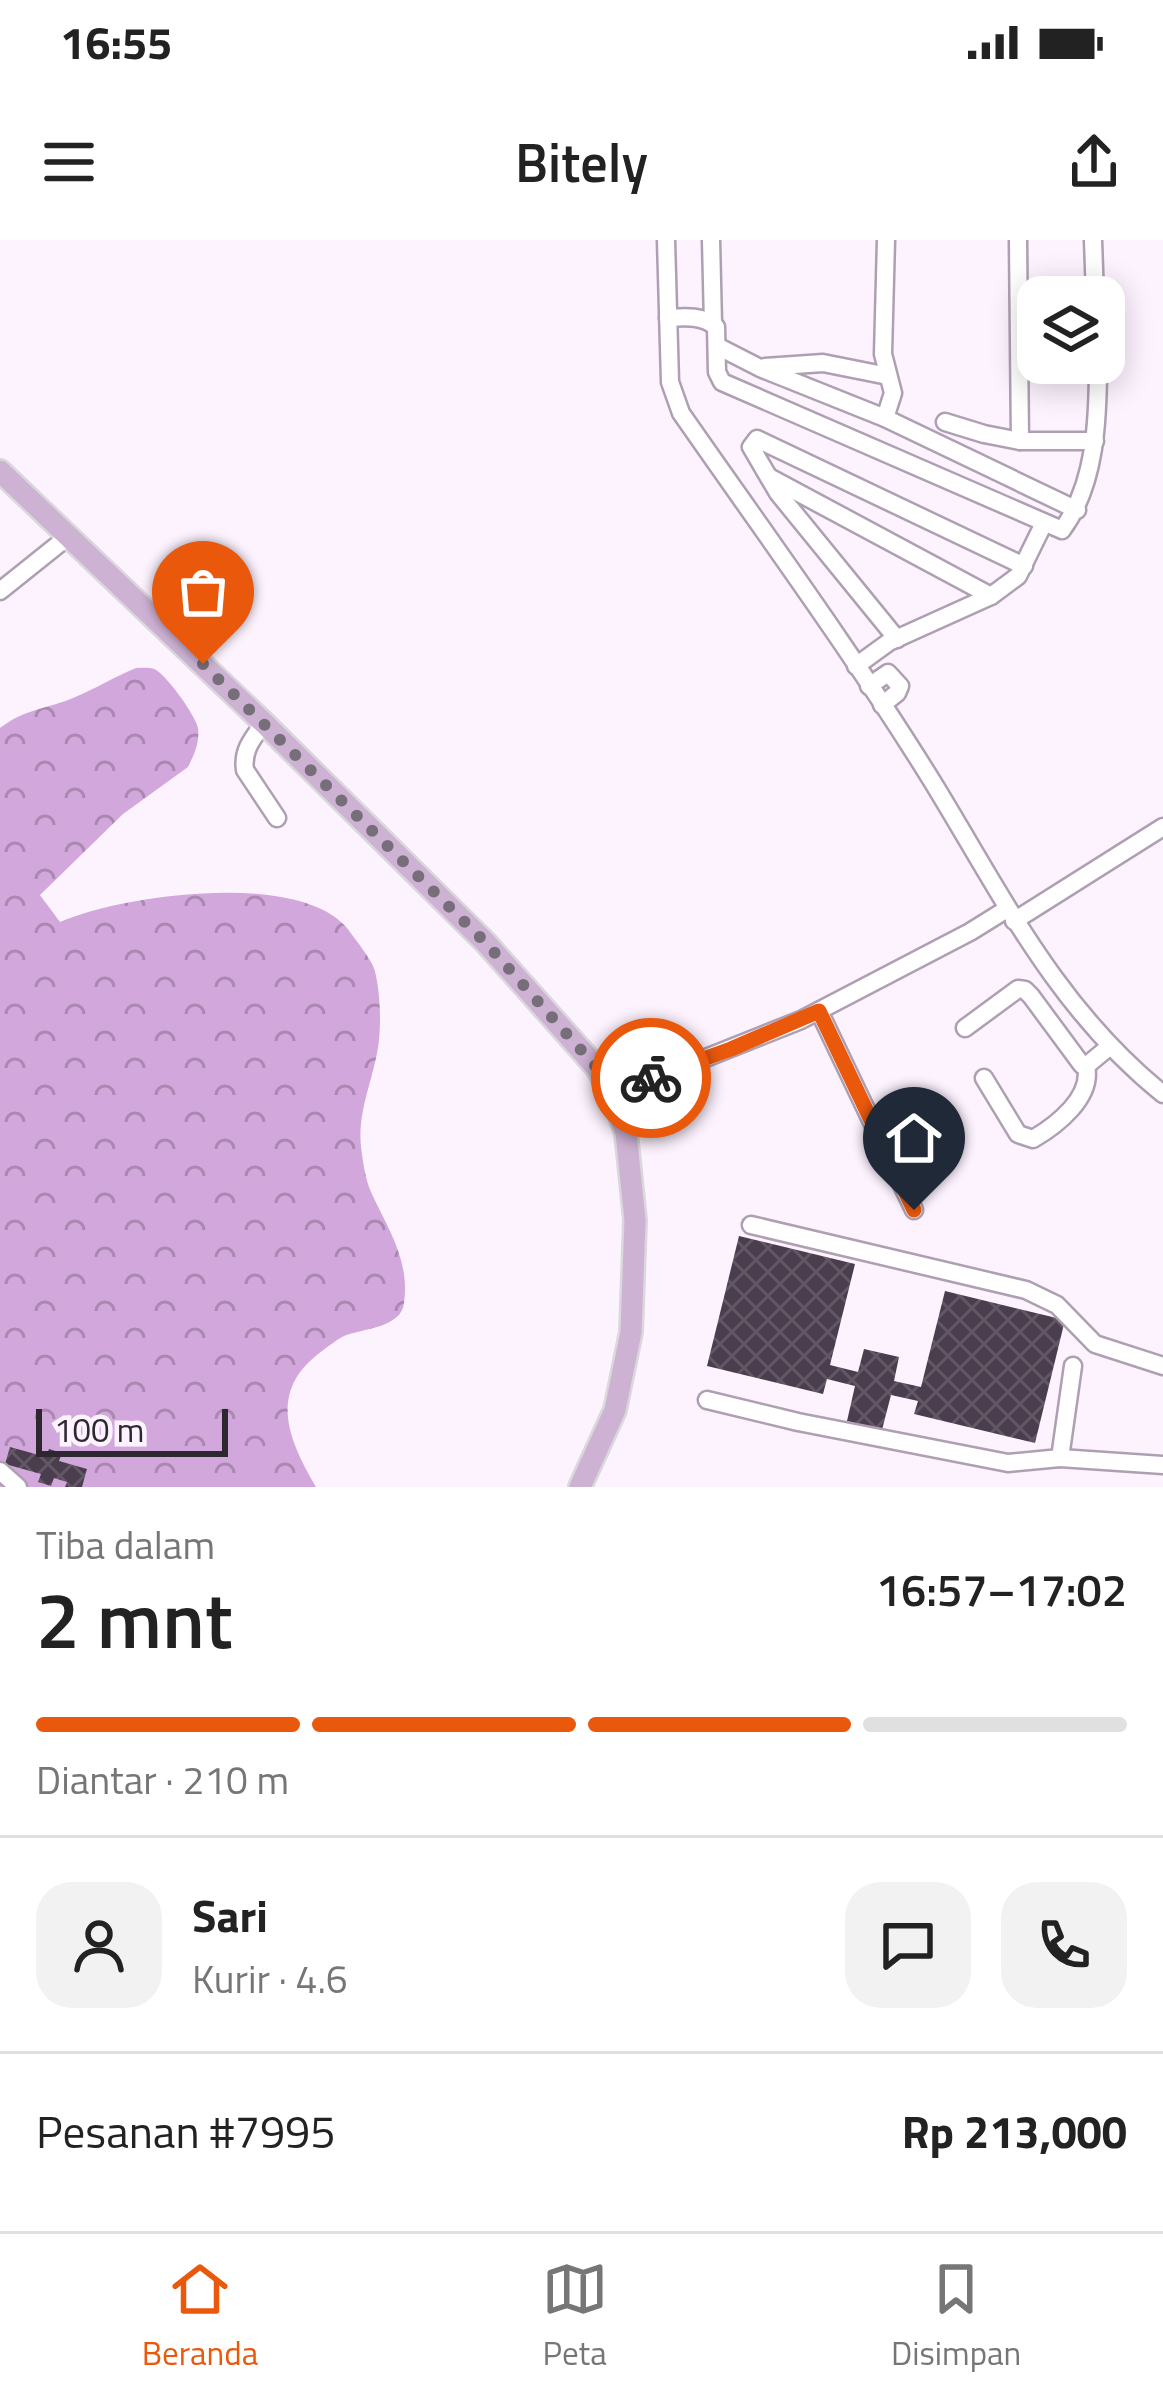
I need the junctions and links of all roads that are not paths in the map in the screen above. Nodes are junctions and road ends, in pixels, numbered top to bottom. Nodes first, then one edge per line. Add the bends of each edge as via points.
1 (666, 240) edge
2 (710, 240) edge
3 (886, 240) edge
4 (1018, 240) edge
5 (1093, 240) edge
6 (1094, 276) edge
7 (678, 318) junction
8 (712, 324) junction
9 (717, 346) junction
10 (760, 368) junction
11 (889, 376) junction
12 (1097, 384) edge
13 (885, 418) junction
14 (945, 422) dead end
15 (1020, 441) junction
16 (1095, 441) junction
17 (0, 470) edge
18 (768, 477) junction
19 (1077, 510) junction
20 (1044, 523) junction
21 (70, 535) junction
22 (1024, 566) junction
23 (0, 592) edge
24 (991, 596) junction
25 (897, 639) junction
26 (856, 666) junction
27 (264, 723) junction
28 (277, 818) dead end
29 (1163, 827) edge
30 (1018, 914) junction
31 (819, 1011) junction
32 (965, 1028) dead end
33 (1109, 1047) junction
34 (1086, 1066) junction
35 (984, 1078) dead end
36 (614, 1094) junction
37 (1163, 1094) edge
38 (914, 1210) dead end
39 (751, 1225) dead end
40 (1073, 1366) dead end
41 (1163, 1366) edge
42 (707, 1400) dead end
43 (1060, 1458) junction
44 (1163, 1465) edge
45 (0, 1471) edge
46 (18, 1487) edge
47 (580, 1487) edge

1 - 7 street
2 - 8 street
3 - 11 street
4 - 15 street
5 - 6 street
7 - 8 street
7 - 26 street via 670,382 681,413
8 - 9 street
9 - 10 street
9 - 20 street via 722,382
10 - 11 street via 823,363
10 - 13 street
11 - 13 street
12 - 16 street
13 - 19 street
14 - 15 street
15 - 16 street
16 - 19 street
17 - 21 main road
18 - 22 street via 751,447 757,439
18 - 24 street
18 - 25 street
19 - 20 street via 1063,530
20 - 22 street
21 - 23 street
21 - 27 main road
22 - 24 street
24 - 25 street
25 - 26 street
26 - 30 street
27 - 28 street via 247,745 245,770
27 - 36 main road via 486,943
29 - 30 street
30 - 31 street
30 - 33 street via 1028,944
31 - 36 street
31 - 38 street
32 - 34 street via 1025,991
33 - 34 street
33 - 37 street
34 - 35 street via 1078,1100 1033,1139 1018,1135
36 - 47 main road via 635,1220 631,1331 615,1410
39 - 41 street via 1026,1290 1057,1305 1095,1344
40 - 43 street
42 - 43 street via 1008,1463
43 - 44 street
45 - 46 street

